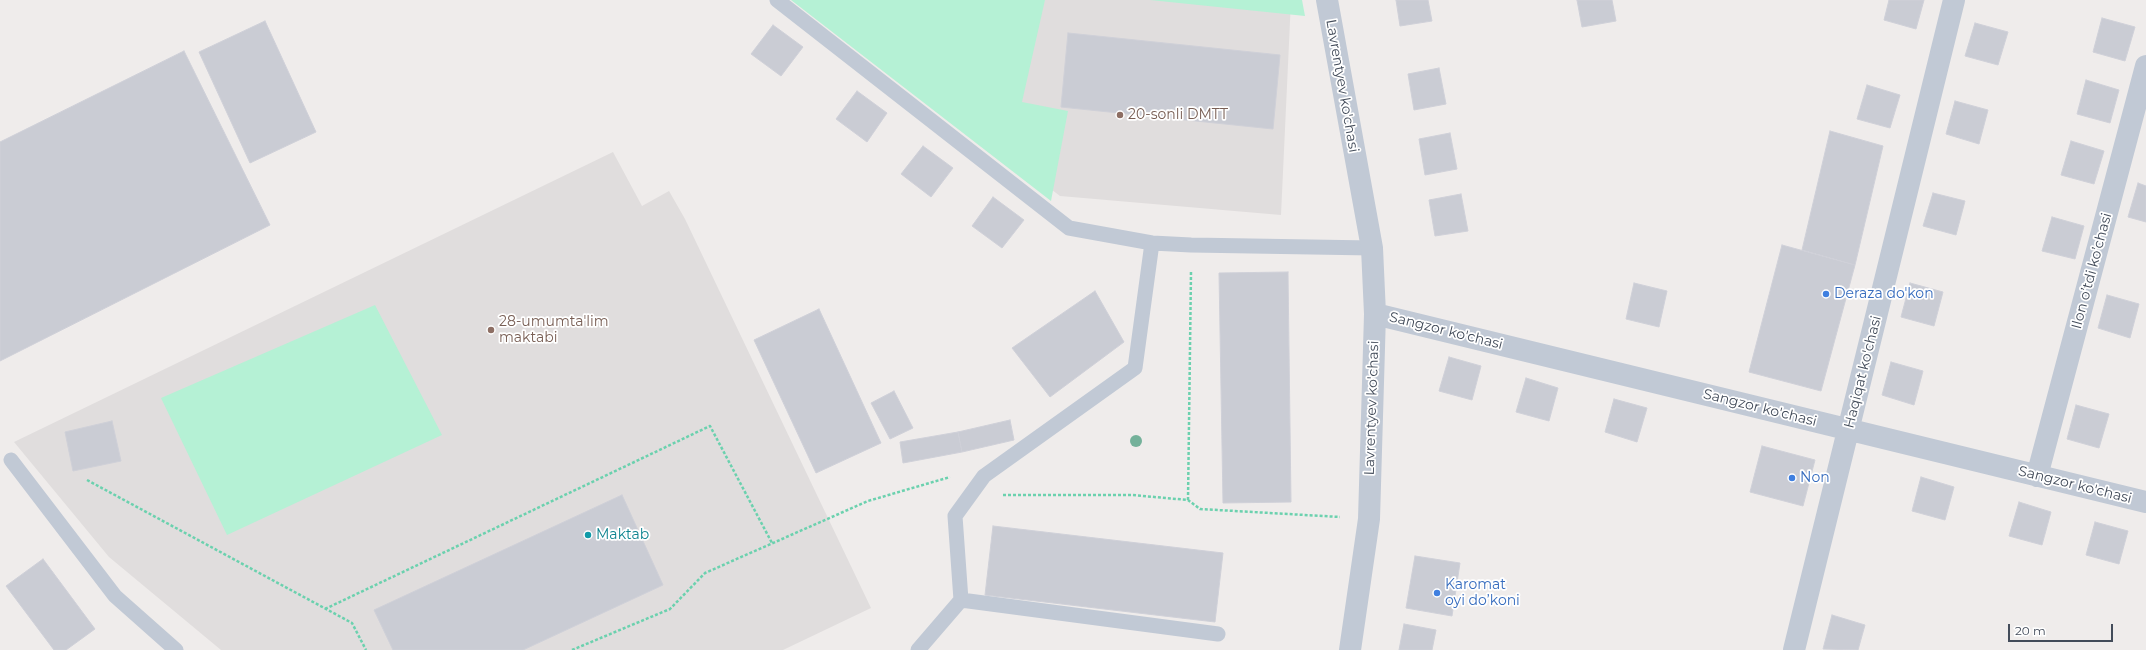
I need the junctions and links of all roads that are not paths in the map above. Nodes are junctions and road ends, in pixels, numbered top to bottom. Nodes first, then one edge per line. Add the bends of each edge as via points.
1 (777, 0) edge
2 (1327, 0) edge
3 (1954, 0) edge
4 (2146, 66) edge
5 (1152, 242) junction
6 (1372, 248) junction
7 (1375, 314) junction
8 (1849, 429) junction
9 (10, 460) dead end
10 (2037, 476) junction
11 (2146, 502) edge
12 (961, 600) junction
13 (1218, 634) dead end
14 (176, 650) edge
15 (918, 650) edge
16 (1350, 650) edge
17 (1794, 650) edge

1 - 5 lane via 1068,228
2 - 6 street, Lavrentyev ko'chasi
3 - 8 street, Haqiqat ko'chasi
4 - 10 street, Ilon o’tdi ko’chasi
5 - 6 lane
5 - 12 lane via 1135,368 984,476 956,516
6 - 7 street, Lavrentyev ko'chasi
7 - 8 street, Sangzor ko'chasi
7 - 16 street, Lavrentyev ko'chasi via 1369,519
8 - 10 street, Sangzor ko'chasi
8 - 17 street, Haqiqat ko'chasi
9 - 14 lane via 115,596
10 - 11 street, Sangzor ko'chasi
12 - 13 lane
12 - 15 lane

